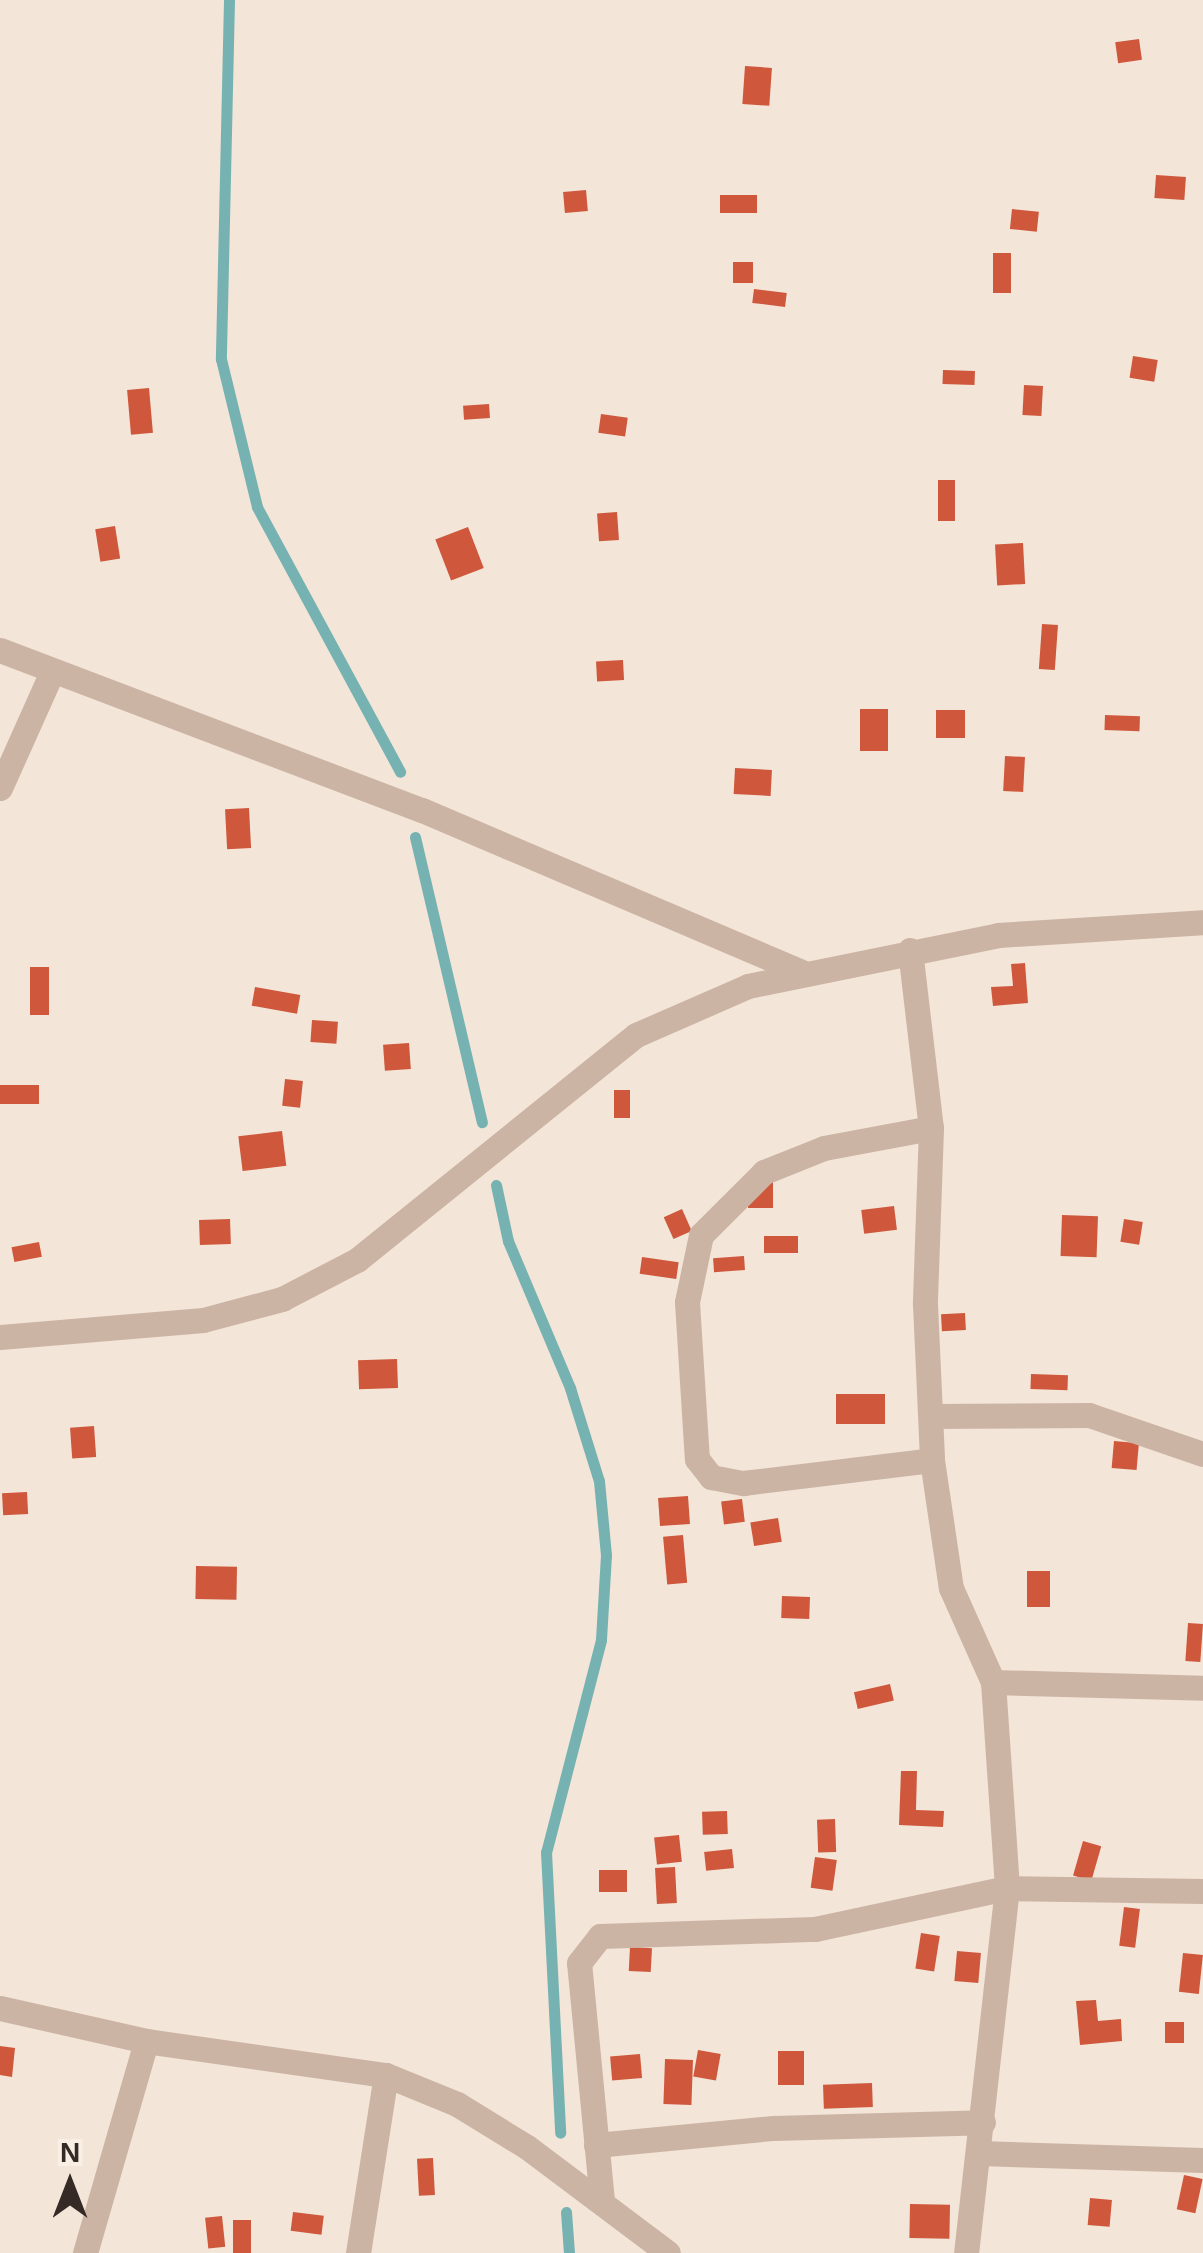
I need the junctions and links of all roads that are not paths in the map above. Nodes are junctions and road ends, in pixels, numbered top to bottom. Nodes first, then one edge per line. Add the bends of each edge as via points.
1 (0, 650) edge
2 (52, 672) junction
3 (0, 788) edge
4 (1203, 922) edge
5 (910, 950) junction
6 (802, 972) junction
7 (932, 1128) junction
8 (0, 1337) edge
9 (932, 1416) junction
10 (1203, 1454) edge
11 (932, 1460) junction
12 (993, 1682) junction
13 (1203, 1688) edge
14 (1007, 1888) junction
15 (1203, 1891) edge
16 (0, 2008) edge
17 (146, 2041) junction
18 (386, 2076) junction
19 (984, 2122) junction
20 (596, 2145) junction
21 (979, 2152) junction
22 (1203, 2160) edge
23 (602, 2202) junction
24 (85, 2253) edge
25 (358, 2253) edge
26 (668, 2253) edge
27 (966, 2253) edge

1 - 2 street
2 - 3 street
2 - 6 street via 422,810
4 - 5 street via 998,935
5 - 6 street
5 - 7 street
6 - 8 street via 698,1003 636,1035 357,1260 282,1299 204,1320
7 - 9 street via 925,1304
7 - 11 street via 824,1148 736,1193 702,1235 688,1318 697,1459 711,1477 743,1483
9 - 10 street via 1089,1415
9 - 11 street
11 - 12 street via 951,1588
12 - 13 street
12 - 14 street
14 - 15 street
14 - 19 street
14 - 20 street via 815,1929 600,1936 579,1963
16 - 17 street
17 - 18 street
17 - 24 street
18 - 23 street via 457,2104
18 - 25 street
19 - 20 street via 774,2128
19 - 21 street
20 - 23 street
21 - 22 street
21 - 27 street
23 - 26 street

